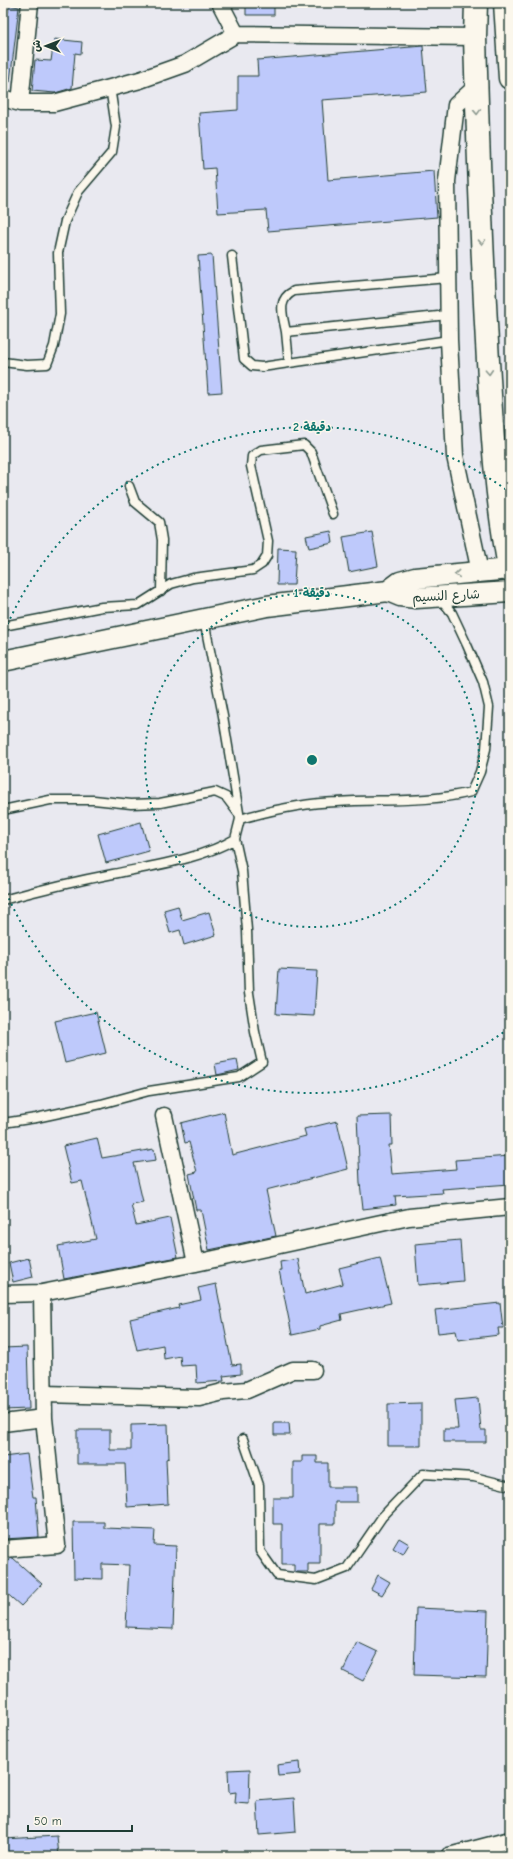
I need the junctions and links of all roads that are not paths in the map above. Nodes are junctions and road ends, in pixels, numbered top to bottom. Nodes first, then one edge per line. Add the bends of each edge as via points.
1 (30, 3) edge
2 (476, 3) edge
3 (505, 3) edge
4 (219, 4) edge
5 (236, 34) junction
6 (475, 37) junction
7 (510, 78) edge
8 (110, 87) junction
9 (476, 87) junction
10 (3, 98) edge
11 (20, 103) junction
12 (232, 256) dead end
13 (448, 278) junction
14 (448, 315) junction
15 (286, 332) junction
16 (449, 340) junction
17 (3, 362) edge
18 (289, 363) junction
19 (129, 486) dead end
20 (333, 514) dead end
21 (510, 570) edge
22 (480, 572) junction
23 (161, 591) junction
24 (388, 591) junction
25 (510, 592) edge
26 (438, 596) junction
27 (204, 620) junction
28 (3, 626) edge
29 (3, 661) edge
30 (3, 810) edge
31 (240, 819) junction
32 (235, 839) junction
33 (3, 900) edge
34 (164, 1116) dead end
35 (3, 1123) edge
36 (510, 1207) edge
37 (196, 1263) junction
38 (42, 1293) junction
39 (3, 1294) edge
40 (313, 1370) dead end
41 (44, 1394) junction
42 (44, 1418) junction
43 (3, 1423) edge
44 (243, 1439) dead end
45 (510, 1486) edge
46 (3, 1550) edge
47 (510, 1840) edge
48 (449, 1856) edge

1 - 11 street
2 - 6 highway
3 - 7 highway
4 - 5 street
5 - 6 street
5 - 8 street via 186,64
6 - 9 highway
8 - 11 street via 54,103
8 - 17 lane via 116,127 112,152 78,192 63,227 58,253 60,314 54,346 47,364
9 - 13 street via 456,105 447,181
9 -> 21 highway via 493,447
10 - 11 street
12 - 18 lane via 244,359 252,366 262,367
13 - 14 street
13 - 15 lane via 294,291 286,295 282,304
14 - 15 lane
14 - 16 street
15 - 18 lane
16 - 18 lane
16 - 22 street via 455,456
19 - 23 lane via 135,502 159,522 162,540
20 - 23 lane via 310,452 304,445 261,450 252,456 251,466 268,542 267,556 262,564 253,570 193,578 171,584
21 - 22 street, شارع النسيم
22 -> 24 street, شارع النسيم via 415,578 400,582
23 - 28 lane via 138,605 102,608
24 - 26 street, شارع النسيم via 416,598
24 - 27 street via 267,606
25 - 26 street, شارع النسيم
26 - 31 lane via 452,613 467,645 483,682 489,708 486,749 471,792 452,797 306,805 277,809
27 - 29 street
27 - 31 lane
30 - 31 lane via 50,800 160,803 215,792 226,797 235,807
31 - 32 lane
32 - 33 lane via 224,846 174,861 72,882
32 - 35 lane via 242,871 249,993 262,1062 239,1078 149,1091 58,1114
34 - 37 street
36 - 37 street via 409,1216
37 - 38 street
38 - 39 street
38 - 41 street
40 - 41 street via 293,1370 247,1390 199,1398
41 - 42 street
42 - 43 street
42 - 46 street via 57,1545
44 - 45 lane via 259,1485 260,1551 277,1575 316,1580 347,1568 382,1517 423,1474 474,1477
47 - 48 street

